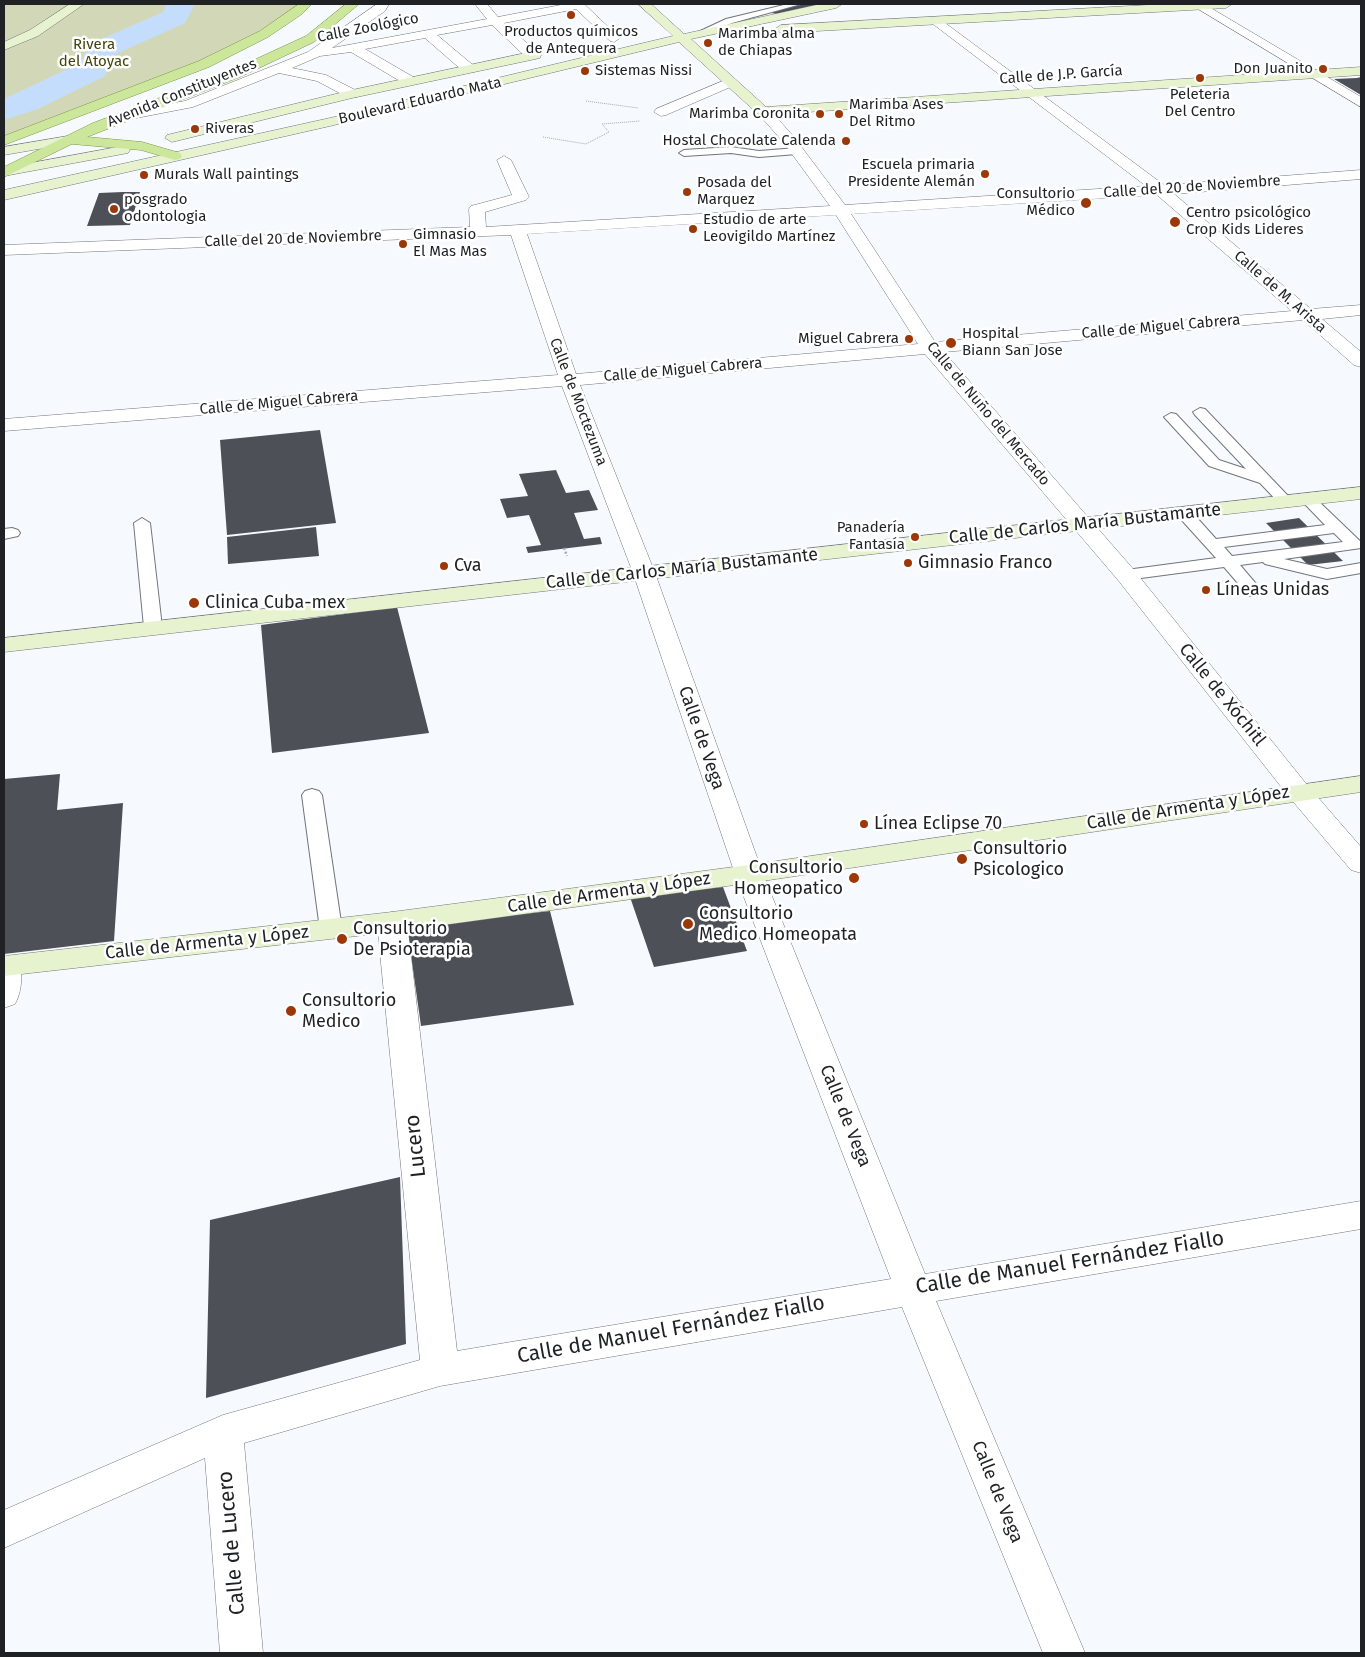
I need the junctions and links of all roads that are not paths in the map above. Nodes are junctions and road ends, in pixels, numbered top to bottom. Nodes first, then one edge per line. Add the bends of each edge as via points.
1 (78, 4) edge
2 (306, 4) edge
3 (353, 4) edge
4 (481, 4) edge
5 (577, 4) edge
6 (644, 4) edge
7 (766, 4) edge
8 (797, 4) edge
9 (836, 4) edge
10 (1226, 4) edge
11 (398, 5) dead end
12 (1198, 5) edge
13 (382, 6) edge
14 (706, 17) dead end
15 (495, 21) junction
16 (687, 21) dead end
17 (937, 22) junction
18 (668, 25) junction
19 (727, 28) junction
20 (650, 29) dead end
21 (428, 34) junction
22 (698, 34) junction
23 (684, 38) junction
24 (596, 42) dead end
25 (4, 46) edge
26 (354, 48) junction
27 (550, 51) dead end
28 (313, 55) junction
29 (532, 55) junction
30 (280, 68) junction
31 (469, 69) junction
32 (1361, 71) edge
33 (1313, 74) junction
34 (410, 82) junction
35 (730, 82) junction
36 (1033, 93) junction
37 (352, 94) junction
38 (1361, 102) edge
39 (763, 111) junction
40 (661, 112) road end
41 (131, 115) junction
42 (57, 122) junction
43 (98, 126) junction
44 (68, 140) junction
45 (6, 144) edge
46 (142, 146) junction
47 (797, 151) junction
48 (684, 152) dead end
49 (175, 156) junction
50 (504, 160) dead end
51 (4, 172) edge
52 (1361, 174) edge
53 (1161, 190) junction
54 (4, 195) edge
55 (840, 209) junction
56 (517, 229) junction
57 (478, 232) junction
58 (4, 250) edge
59 (1361, 310) edge
60 (1305, 314) junction
61 (930, 348) junction
62 (1361, 361) edge
63 (569, 380) junction
64 (1200, 412) dead end
65 (1171, 416) dead end
66 (4, 425) edge
67 (1265, 480) junction
68 (1361, 493) edge
69 (1308, 498) junction
70 (1286, 502) junction
71 (1184, 513) junction
72 (142, 524) dead end
73 (1083, 525) junction
74 (1337, 528) junction
75 (1211, 544) junction
76 (1358, 548) edge
77 (1257, 558) junction
78 (1227, 562) junction
79 (1361, 568) edge
80 (644, 573) junction
81 (1126, 576) junction
82 (1255, 592) dead end
83 (153, 627) junction
84 (4, 644) edge
85 (1361, 784) edge
86 (1298, 792) junction
87 (312, 795) dead end
88 (1361, 864) edge
89 (749, 874) junction
90 (392, 922) junction
91 (331, 929) junction
92 (5, 966) edge
93 (4, 997) edge
94 (1361, 1215) edge
95 (913, 1289) junction
96 (440, 1370) junction
97 (223, 1432) junction
98 (4, 1530) edge
99 (242, 1653) edge
100 (1064, 1653) edge

1 - 25 street via 34,33
2 - 42 main road, Avenida Constituyentes via 264,34 204,64
3 - 41 main road, Avenida Constituyentes via 310,39 235,74
4 - 15 street
5 - 15 street, Calle Zoológico
5 - 24 street via 619,37
6 - 18 street, Calle de Nuño del Mercado
7 - 14 street
8 - 22 lane
9 - 19 street, Boulevard Eduardo Mata
10 - 12 street
11 - 13 street
12 - 17 street
12 - 33 street
13 - 28 street
15 - 21 street, Calle Zoológico
15 - 29 street
16 - 18 street
17 - 19 street via 754,30
17 - 36 street, Calle de M. Arista
18 - 20 street
18 - 23 street, Calle de Nuño del Mercado
19 - 22 street, Boulevard Eduardo Mata
21 - 26 street, Calle Zoológico
21 - 31 street
22 - 23 street, Boulevard Eduardo Mata
23 - 35 street, Calle de Nuño del Mercado
23 - 49 street, Boulevard Eduardo Mata
26 - 28 street, Calle Zoológico
26 - 34 street
27 - 29 street, Boulevard Eduardo Mata
28 - 30 street
29 - 31 street, Boulevard Eduardo Mata
30 - 37 street via 321,78
30 - 41 street via 188,104
31 - 34 street, Boulevard Eduardo Mata
32 - 33 street, Calle de J.P. García
33 - 36 street, Calle de J.P. García
33 - 38 street
34 - 37 street, Boulevard Eduardo Mata
35 - 39 street, Calle de Nuño del Mercado
35 - 40 street
36 - 39 street, Calle de J.P. García
36 - 53 street, Calle de M. Arista
37 - 46 street, Boulevard Eduardo Mata
39 - 47 street, Calle de Nuño del Mercado
41 - 43 main road, Avenida Constituyentes
42 - 43 street via 71,130
42 - 45 main road, Avenida Constituyentes
43 - 44 main road, Avenida Constituyentes
44 - 45 street
44 - 46 main road
44 - 51 main road, Avenida Constituyentes
46 - 49 main road
46 - 51 street, Boulevard Eduardo Mata
47 - 48 lane via 759,154 731,150
47 - 55 street, Calle de Nuño del Mercado
49 - 54 street, Boulevard Eduardo Mata
50 - 57 street via 521,198 477,209
52 - 53 street, Calle del 20 de Noviembre
53 - 55 street, Calle del 20 de Noviembre
53 - 60 street, Calle de M. Arista
55 - 56 street, Calle del 20 de Noviembre
55 - 61 street, Calle de Nuño del Mercado
56 - 57 street, Calle del 20 de Noviembre
56 - 63 street, Calle de Moctezuma
57 - 58 street, Calle del 20 de Noviembre
59 - 60 street, Calle de Miguel Cabrera
60 - 61 street, Calle de Miguel Cabrera
60 - 62 street, Calle de M. Arista
61 - 63 street, Calle de Miguel Cabrera
61 - 73 street, Calle de Nuño del Mercado
63 - 66 street, Calle de Miguel Cabrera
63 - 80 street, Calle de Moctezuma
64 - 67 lane
65 - 67 lane via 1214,463
67 - 70 lane
68 - 69 street, Calle de Carlos María Bustamante
69 - 70 street, Calle de Carlos María Bustamante
69 - 74 lane
70 - 71 street, Calle de Carlos María Bustamante
71 - 73 street, Calle de Carlos María Bustamante
71 - 75 lane
72 - 83 lane
73 - 80 street, Calle de Carlos María Bustamante
73 - 81 street, Calle de Xóchitl
74 - 75 lane
74 - 76 lane
75 - 78 lane
76 - 77 lane
77 - 78 lane
77 - 79 lane via 1327,574
78 - 81 lane
78 - 82 lane
80 - 83 street, Calle de Carlos María Bustamante
80 - 89 street, Calle de Vega
81 - 86 street, Calle de Xóchitl
83 - 84 street, Calle de Carlos María Bustamante
85 - 86 street, Calle de Armenta y López
86 - 88 street, Calle de Xóchitl
86 - 89 street, Calle de Armenta y López
87 - 91 lane
89 - 90 street, Calle de Armenta y López
89 - 95 street, Calle de Vega
90 - 91 street, Calle de Armenta y López
90 - 96 street, Lucero
91 - 92 street, Calle de Armenta y López
92 - 93 street
94 - 95 street, Calle de Manuel Fernández Fiallo
95 - 96 street, Calle de Manuel Fernández Fiallo
95 - 100 street, Calle de Vega
96 - 97 street, Calle de Manuel Fernández Fiallo
97 - 98 street, Calle de Manuel Fernández Fiallo
97 - 99 street, Calle de Lucero

